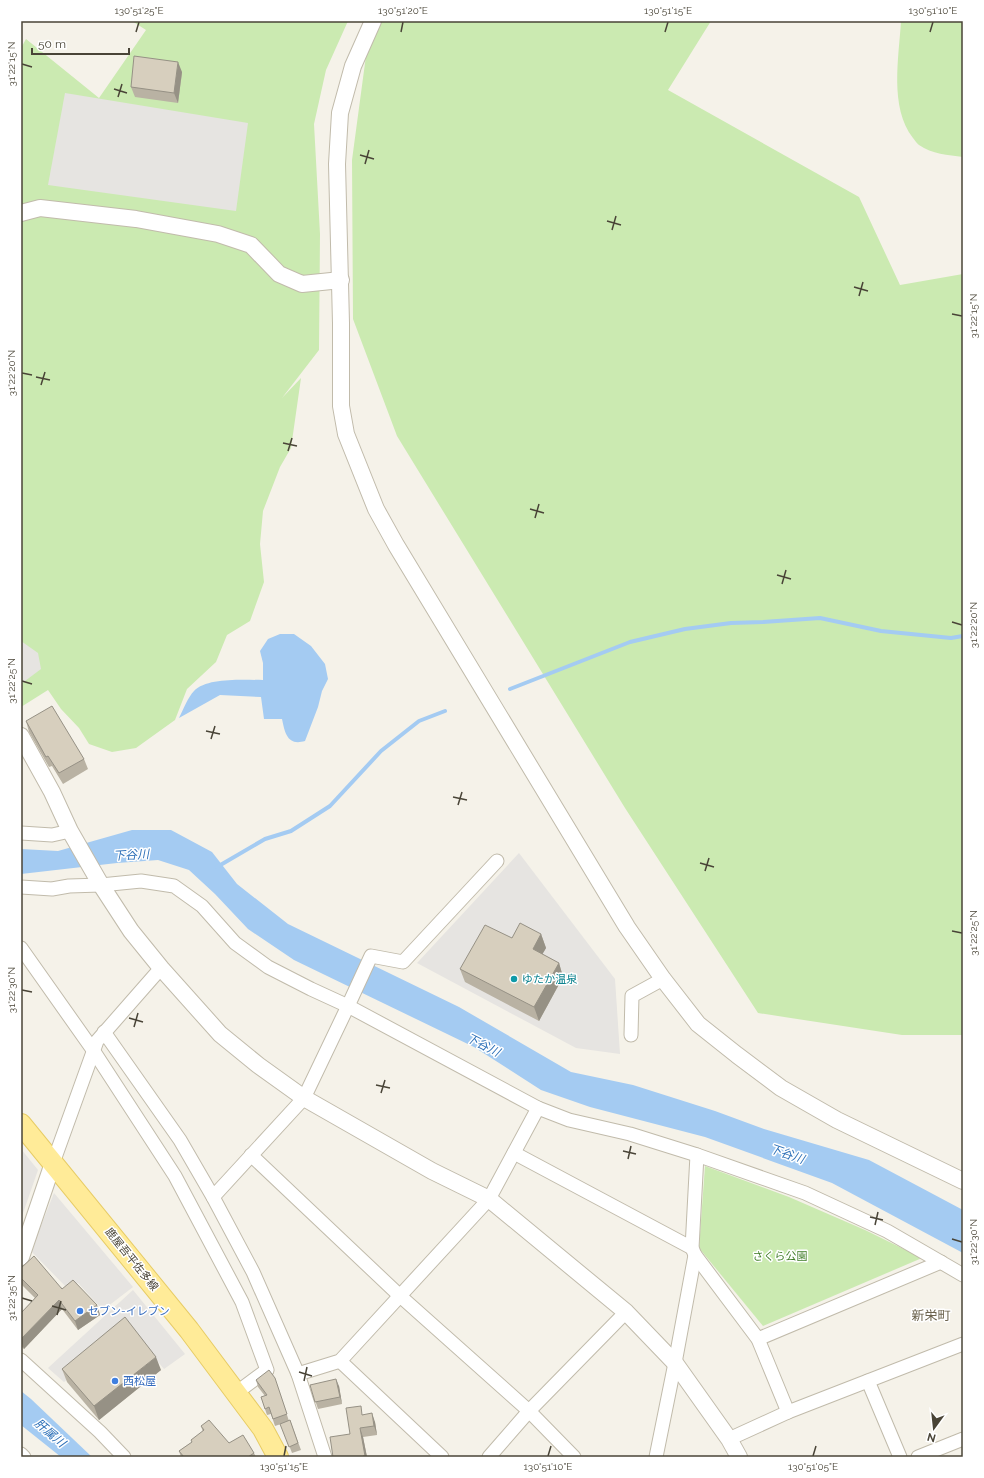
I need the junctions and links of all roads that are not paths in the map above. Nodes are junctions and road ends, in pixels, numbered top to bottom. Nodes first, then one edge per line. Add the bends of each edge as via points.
1 (373, 21) edge
2 (21, 213) edge
3 (341, 280) junction
4 (21, 736) edge
5 (70, 831) junction
6 (21, 833) edge
7 (497, 861) dead end
8 (101, 885) junction
9 (21, 887) edge
10 (21, 948) edge
11 (161, 968) junction
12 (663, 979) junction
13 (348, 1006) junction
14 (104, 1032) junction
15 (631, 1035) dead end
16 (93, 1050) junction
17 (304, 1098) junction
18 (538, 1108) junction
19 (21, 1124) edge
20 (514, 1153) junction
21 (251, 1155) junction
22 (697, 1155) junction
23 (53, 1163) junction
24 (963, 1181) edge
25 (213, 1196) junction
26 (489, 1199) junction
27 (693, 1252) junction
28 (21, 1257) edge
29 (941, 1262) junction
30 (963, 1275) edge
31 (399, 1295) junction
32 (626, 1312) junction
33 (758, 1339) junction
34 (963, 1344) edge
35 (21, 1360) edge
36 (340, 1361) junction
37 (675, 1364) junction
38 (298, 1374) junction
39 (868, 1381) junction
40 (236, 1392) junction
41 (529, 1411) junction
42 (788, 1412) junction
43 (729, 1439) junction
44 (963, 1439) edge
45 (21, 1454) edge
46 (24, 1457) edge
47 (124, 1457) edge
48 (278, 1457) edge
49 (325, 1457) edge
50 (442, 1457) edge
51 (489, 1457) edge
52 (574, 1457) edge
53 (656, 1457) edge
54 (739, 1457) edge
55 (900, 1457) edge
56 (918, 1457) edge

1 - 3 street via 353,66 340,113 337,164
2 - 3 street via 48,208 136,219 218,234 251,245 279,274 302,284
3 - 12 street via 341,406 346,434 376,509 627,927
4 - 5 street
5 - 6 street via 52,835
5 - 8 street
7 - 13 street via 403,962 371,956
8 - 9 street via 52,889
8 - 11 street
8 - 13 street via 141,881 174,886 202,906 235,943 268,967
10 - 16 street
11 - 14 street
11 - 17 street via 220,1034 258,1066
12 - 15 street via 632,996
12 - 24 street via 698,1024 780,1088 837,1120
13 - 17 street
13 - 18 street
14 - 16 street via 96,1041
14 - 25 street via 180,1140
16 - 23 street
16 - 40 street via 175,1176 242,1302 267,1370
17 - 21 street
17 - 26 street via 432,1171
18 - 20 street
18 - 22 street via 569,1120 630,1134
19 - 23 main road, 鹿屋吾平佐多線
20 - 26 street
20 - 27 street
21 - 25 street
21 - 31 street
22 - 27 street
22 - 29 street via 805,1193 887,1231
23 - 28 street
23 - 40 main road, 鹿屋吾平佐多線
25 - 38 street via 253,1272
26 - 31 street
26 - 32 street
27 - 33 street
27 - 37 street
29 - 30 street
29 - 33 street
31 - 36 street
31 - 41 street
32 - 37 street
32 - 41 street
33 - 42 street
34 - 39 street
35 - 47 street
36 - 38 street
36 - 50 street
37 - 43 street
37 - 53 street
38 - 49 street
39 - 42 street
39 - 55 street
40 - 48 main road, 鹿屋吾平佐多線 via 263,1429
41 - 51 street
41 - 52 street
42 - 43 street
43 - 54 street
44 - 56 street
45 - 46 street

